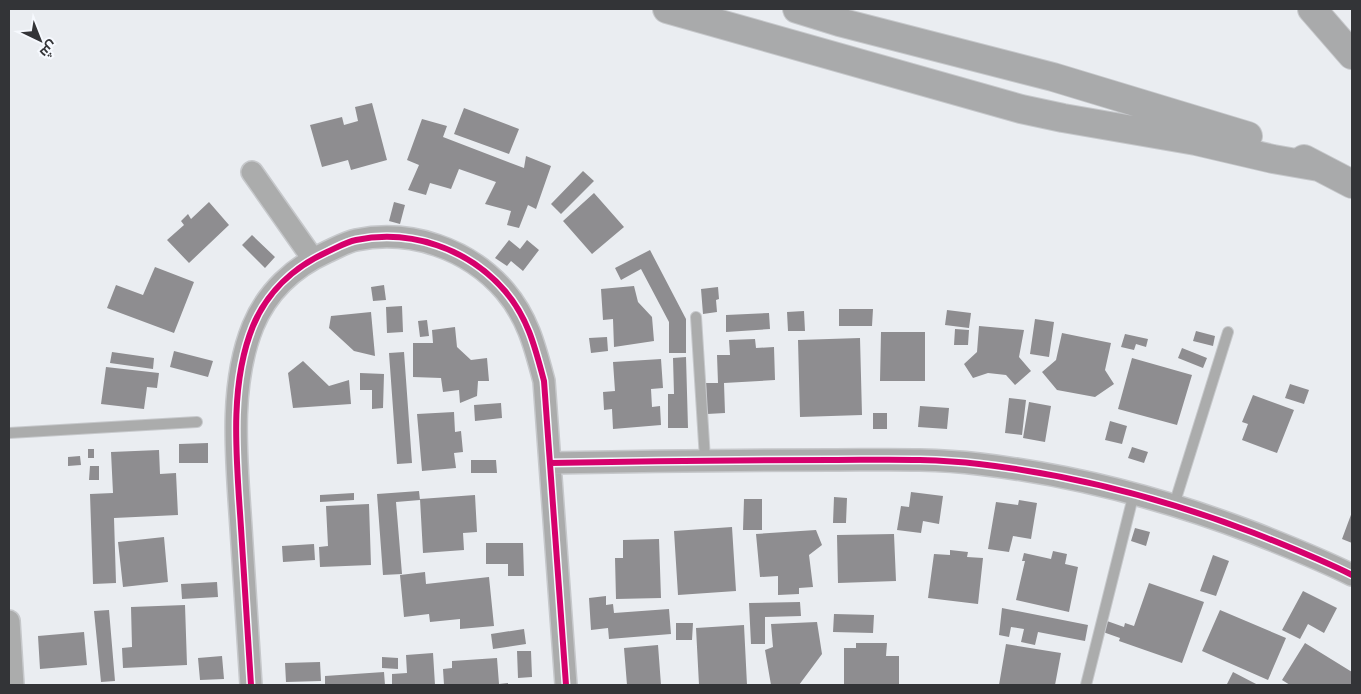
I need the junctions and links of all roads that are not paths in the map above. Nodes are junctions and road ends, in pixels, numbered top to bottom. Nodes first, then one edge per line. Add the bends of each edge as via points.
1 (667, 9) edge
2 (797, 9) edge
3 (1312, 9) edge
4 (1352, 55) edge
5 (1053, 77) junction
6 (1042, 114) junction
7 (1319, 167) junction
8 (252, 172) dead end
9 (1352, 184) edge
10 (313, 259) junction
11 (696, 317) dead end
12 (1228, 332) dead end
13 (197, 422) dead end
14 (9, 433) edge
15 (705, 459) junction
16 (550, 463) junction
17 (1134, 493) junction
18 (1174, 505) junction
19 (1352, 576) edge
20 (9, 621) edge
21 (13, 685) edge
22 (251, 685) edge
23 (566, 685) edge
24 (1086, 685) edge

1 - 6 highway
2 - 5 highway
3 - 4 highway
5 - 6 highway
5 - 7 highway via 1230,130 1292,153
6 - 7 highway via 1196,140 1273,160
7 - 9 highway
8 - 10 street
10 - 16 street via 354,241 387,236 421,240 452,251 480,268 504,290 524,316 536,348 544,381
10 - 22 street via 294,271 270,296 253,326 243,358 236,444
11 - 15 lane
12 - 18 lane
13 - 14 lane
15 - 16 street
15 - 17 street via 977,463 1075,478
16 - 23 street
17 - 18 street
17 - 24 lane
18 - 19 street via 1286,546
20 - 21 street

